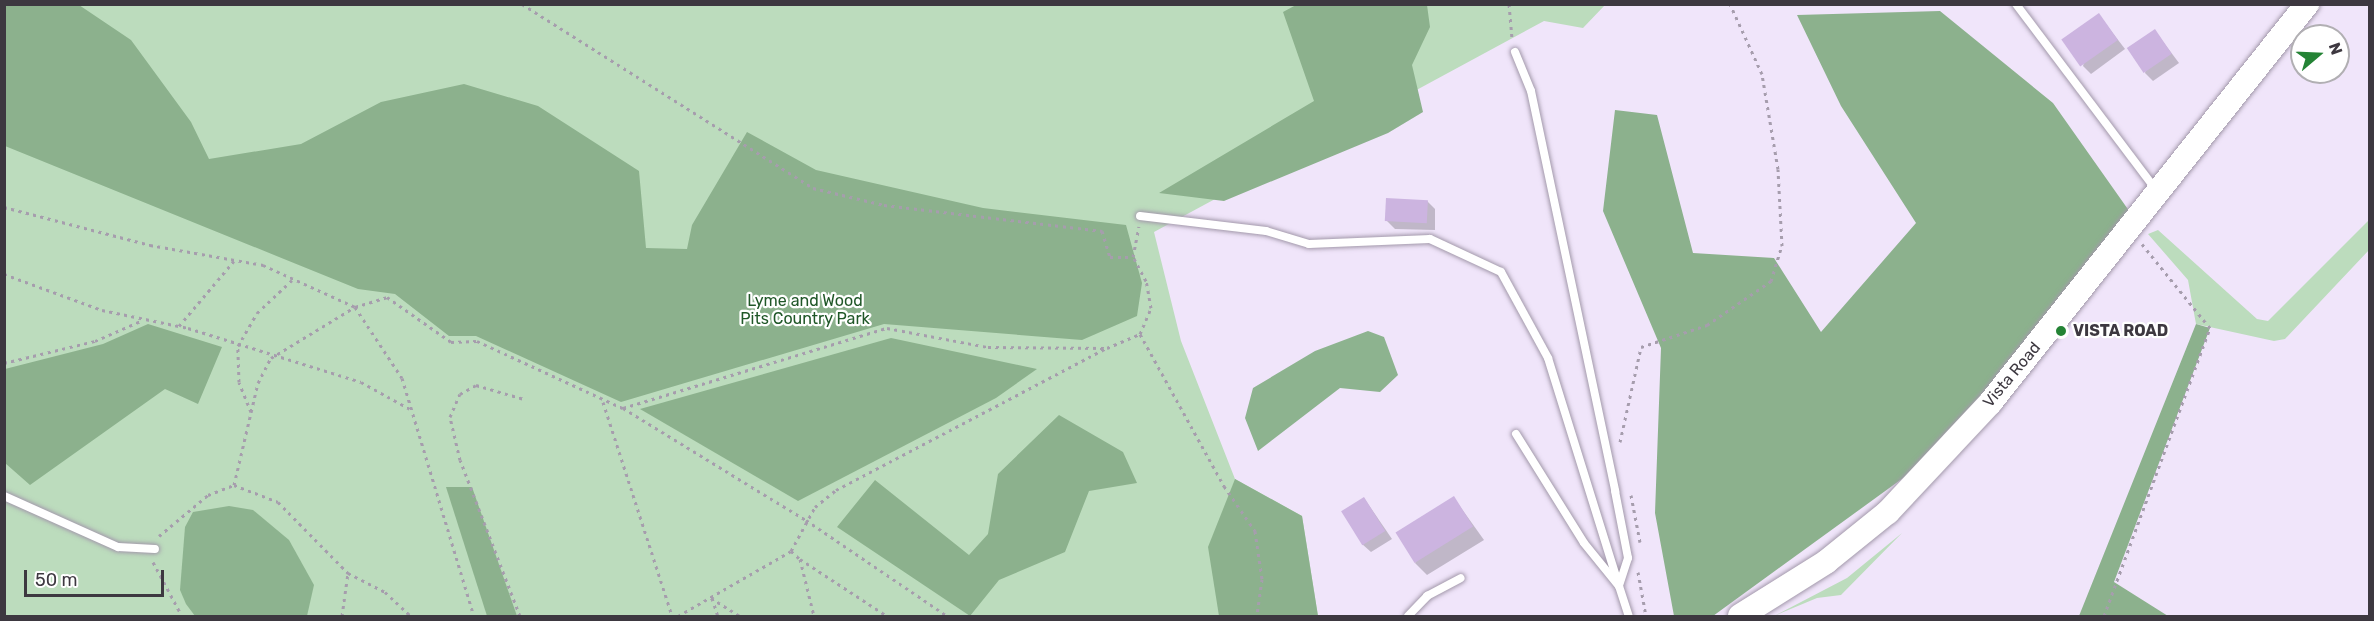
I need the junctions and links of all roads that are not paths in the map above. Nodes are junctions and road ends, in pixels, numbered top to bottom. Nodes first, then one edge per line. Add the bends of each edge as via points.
1 (2016, 4) edge
2 (2307, 4) edge
3 (1515, 52) road end
4 (2159, 194) junction
5 (1140, 216) road end
6 (1516, 434) dead end
7 (4, 496) edge
8 (155, 549) road end
9 (1461, 578) dead end
10 (1619, 586) junction
11 (1408, 616) edge
12 (1629, 616) edge
13 (1740, 616) edge

1 - 4 lane
2 - 4 main road, Vista Road
3 - 10 lane via 1531,91 1628,558
4 - 13 main road, Vista Road via 1990,404 1888,512 1826,562
5 - 10 lane via 1266,231 1309,244 1430,239 1502,272 1548,358
6 - 10 lane via 1584,543
7 - 8 lane via 118,548
9 - 11 lane via 1427,596
10 - 12 lane

